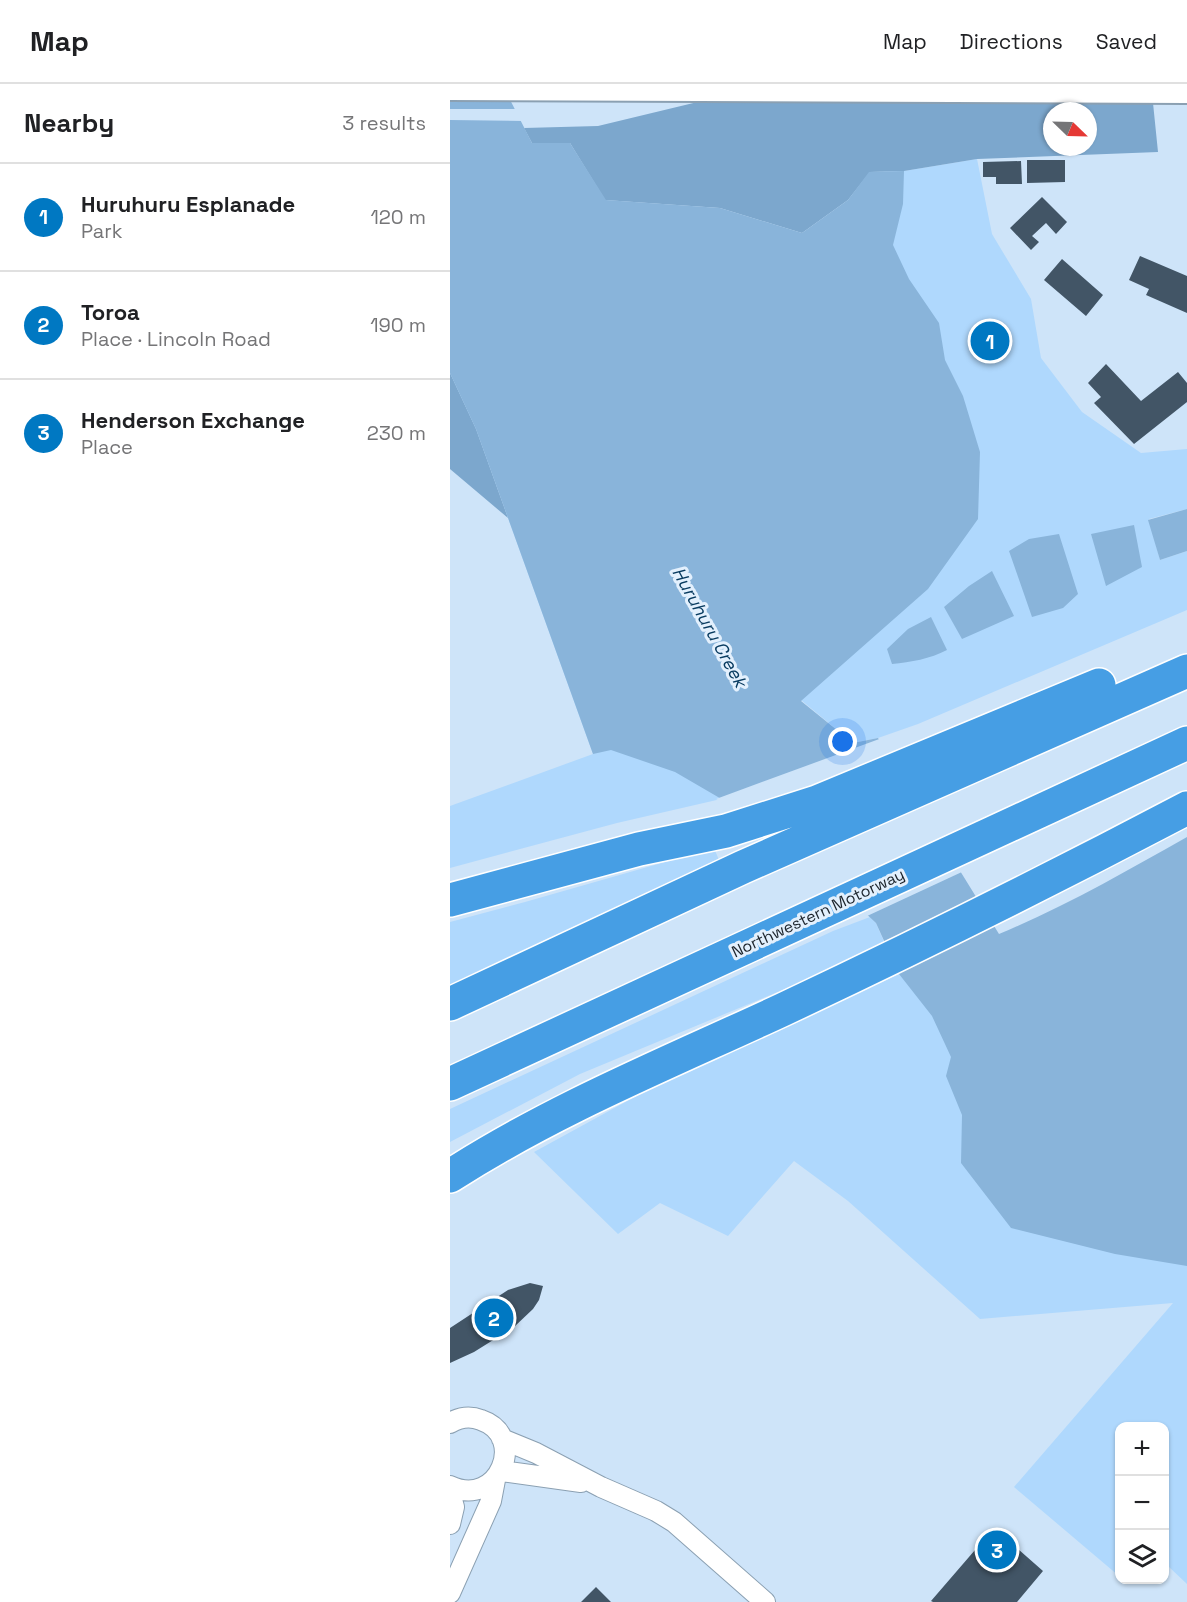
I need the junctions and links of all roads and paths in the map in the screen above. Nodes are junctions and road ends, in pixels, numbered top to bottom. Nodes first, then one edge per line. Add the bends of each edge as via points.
1 (450, 86) edge
2 (1187, 89) edge
3 (1187, 649) edge
4 (1187, 671) edge
5 (1187, 743) edge
6 (937, 767) junction
7 (1187, 808) edge
8 (450, 900) edge
9 (450, 1004) edge
10 (450, 1084) edge
11 (450, 1176) edge
12 (454, 1415) edge
13 (502, 1439) junction
14 (498, 1475) junction
15 (450, 1486) edge
16 (601, 1487) junction
17 (450, 1492) edge
18 (450, 1524) edge
19 (450, 1593) edge
20 (765, 1602) edge

1 - 2 main road
3 - 6 highway
4 - 6 highway
5 - 10 highway, Northwestern Motorway
6 - 8 highway via 726,831 639,849
6 - 9 highway via 743,867
7 - 11 highway via 819,992 524,1132
12 - 13 street via 485,1421
13 - 14 street via 505,1450
13 - 16 street via 536,1452
14 - 15 street via 477,1490
14 - 16 street via 562,1479
14 - 19 street via 491,1501
16 - 20 street via 674,1522
17 - 18 street via 454,1507

